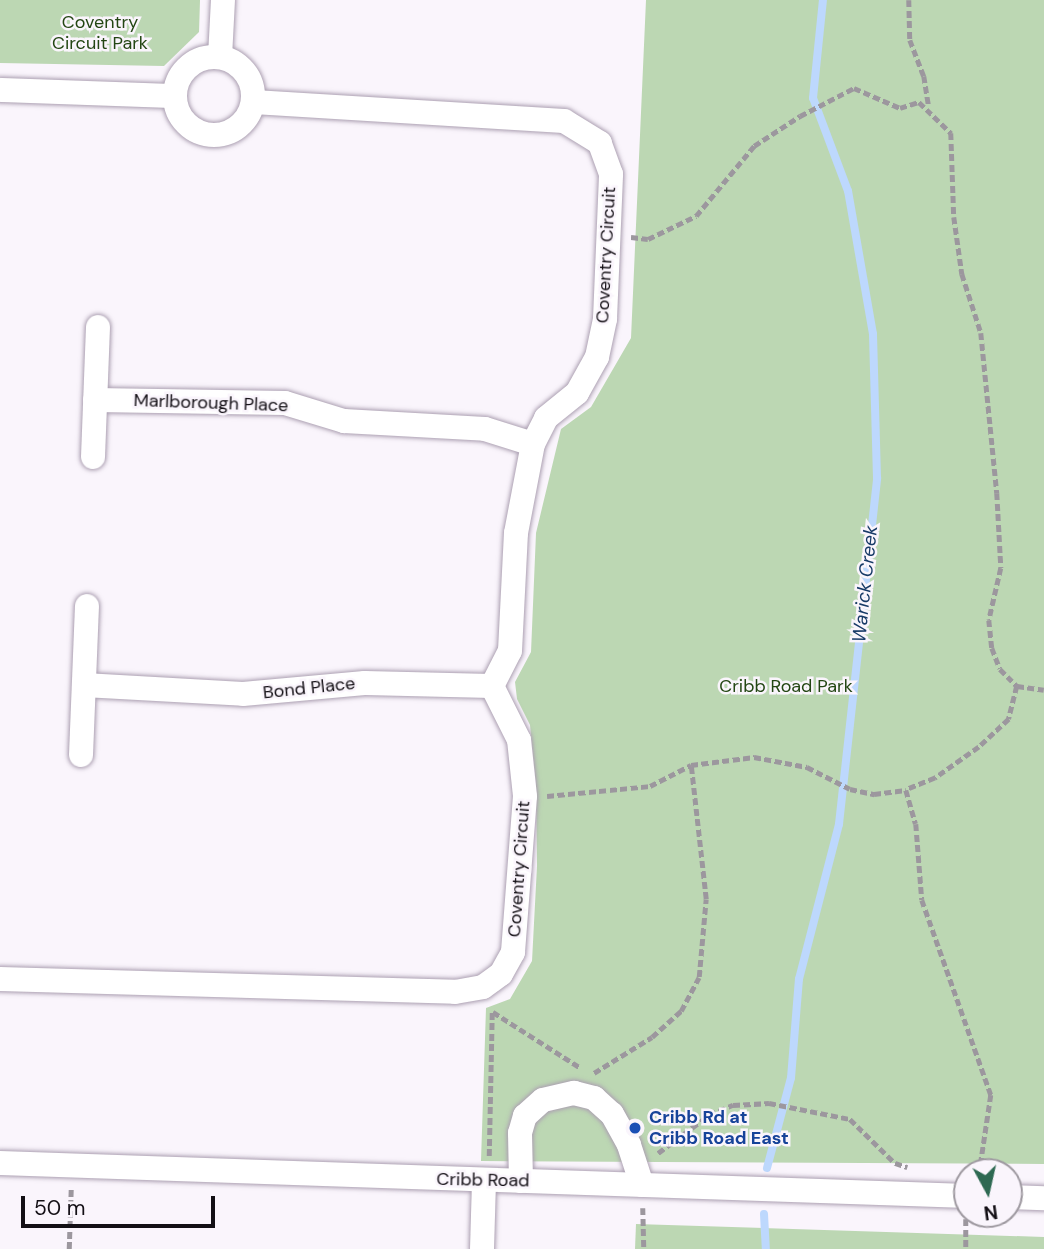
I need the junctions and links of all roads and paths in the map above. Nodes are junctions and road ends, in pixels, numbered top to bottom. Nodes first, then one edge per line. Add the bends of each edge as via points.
1 (223, 0) edge
2 (909, 0) edge
3 (220, 57) junction
4 (0, 90) edge
5 (174, 96) junction
6 (254, 102) junction
7 (929, 108) junction
8 (608, 234) junction
9 (97, 327) dead end
10 (95, 400) junction
11 (533, 444) junction
12 (93, 457) dead end
13 (87, 606) dead end
14 (84, 685) junction
15 (492, 686) junction
16 (1017, 686) junction
17 (1044, 690) edge
18 (81, 755) dead end
19 (691, 765) junction
20 (906, 790) junction
21 (525, 796) junction
22 (0, 979) edge
23 (483, 987) junction
24 (592, 1074) dead end
25 (769, 1103) dead end
26 (982, 1158) edge
27 (0, 1163) edge
28 (909, 1168) dead end
29 (484, 1181) junction
30 (521, 1181) junction
31 (71, 1184) dead end
32 (642, 1185) junction
33 (953, 1196) edge
34 (1023, 1197) edge
35 (1044, 1198) edge
36 (967, 1228) edge
37 (69, 1249) edge
38 (482, 1249) edge
39 (644, 1249) edge
40 (966, 1249) edge

1 - 3 street
2 - 7 path via 910,40 924,76
3 - 5 street via 203,58 188,66 178,79
3 - 6 street via 246,72
4 - 5 street
5 - 6 street via 185,123 211,136 239,127
6 - 8 street, Coventry Circuit via 564,121 600,143 611,174
7 - 8 path via 919,102 900,108 854,89 823,102 754,146 696,216 649,239
7 - 16 path via 951,133 954,217 962,274 981,333 1001,546 989,620 992,648 1000,669
8 - 11 street, Coventry Circuit via 605,319 597,357 577,393 546,418
9 - 10 street
10 - 11 street, Marlborough Place via 285,403 344,421 485,429
10 - 12 street
11 - 15 street, Coventry Circuit via 516,533 510,652
13 - 14 street
14 - 15 street, Bond Place via 243,694 365,683
14 - 18 street
15 - 21 street, Coventry Circuit via 519,740
16 - 17 path
16 - 20 path via 1009,719 935,778
19 - 20 path via 754,757 807,767 850,789 874,794
19 - 21 path via 650,786 579,796
19 - 24 path via 706,899 699,977 681,1011 652,1037
20 - 26 path via 916,824 922,900 991,1096
21 - 23 street, Coventry Circuit via 513,952 501,974
22 - 23 street via 455,992
23 - 29 path via 493,1012
25 - 28 path via 850,1119 895,1163
27 - 29 street, Cribb Road
29 - 30 street, Cribb Road
29 - 38 street
30 - 32 street, Cribb Road
30 - 32 street via 520,1133 525,1116 543,1100 574,1093 594,1098 612,1114 629,1144
31 - 37 path
32 - 33 street, Cribb Road
32 - 39 path
34 - 35 street
36 - 40 path

